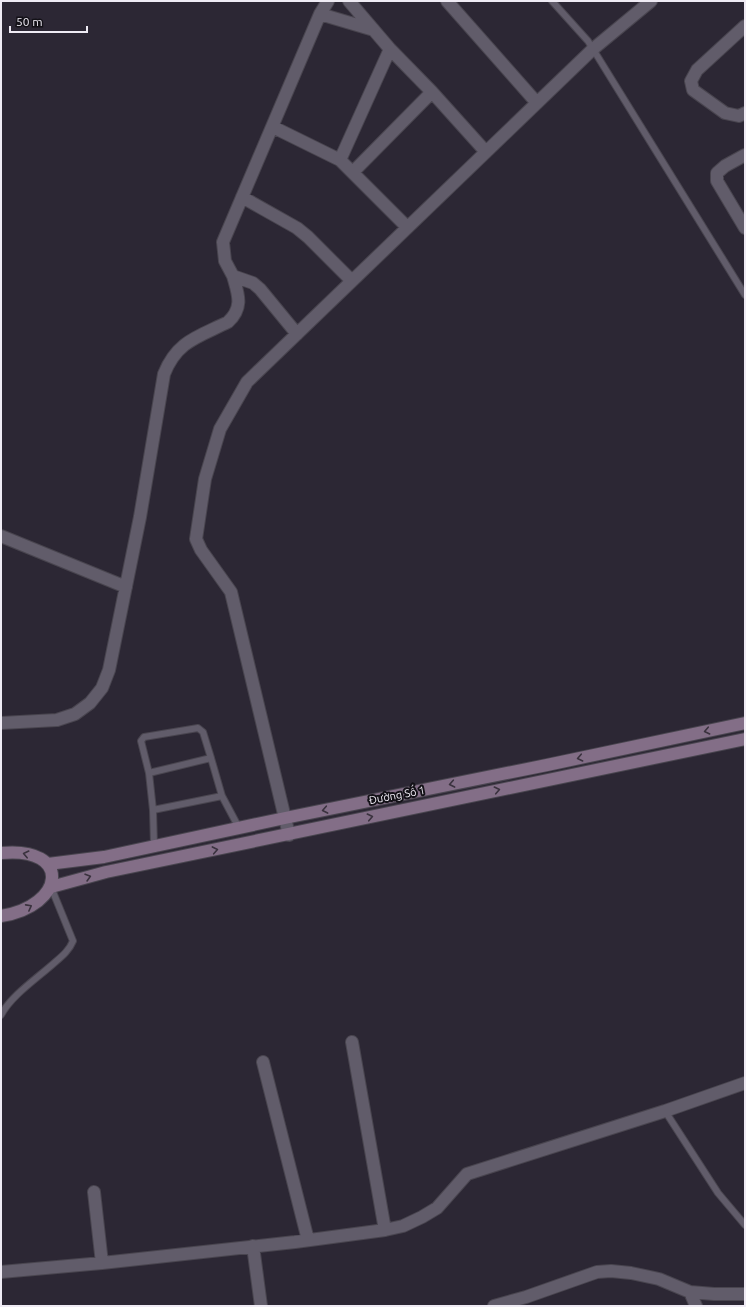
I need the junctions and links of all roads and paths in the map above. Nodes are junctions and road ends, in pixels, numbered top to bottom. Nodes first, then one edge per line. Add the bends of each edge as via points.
1 (328, 1) edge
2 (349, 1) edge
3 (446, 1) edge
4 (552, 1) edge
5 (650, 1) edge
6 (320, 14) junction
7 (745, 26) edge
8 (374, 30) junction
9 (390, 50) junction
10 (593, 50) junction
11 (432, 92) junction
12 (537, 103) junction
13 (745, 112) edge
14 (273, 127) junction
15 (486, 152) junction
16 (745, 155) edge
17 (340, 160) junction
18 (353, 172) junction
19 (242, 197) junction
20 (407, 228) junction
21 (745, 228) edge
22 (233, 276) junction
23 (352, 281) junction
24 (745, 295) edge
25 (297, 334) junction
26 (1, 536) edge
27 (126, 587) junction
28 (1, 723) edge
29 (745, 723) edge
30 (745, 739) edge
31 (211, 758) junction
32 (149, 774) junction
33 (222, 796) junction
34 (152, 810) junction
35 (285, 818) junction
36 (239, 828) junction
37 (289, 835) junction
38 (154, 846) junction
39 (1, 853) edge
40 (48, 864) junction
41 (50, 887) junction
42 (4, 918) edge
43 (1, 1015) edge
44 (352, 1042) dead end
45 (263, 1062) dead end
46 (745, 1083) edge
47 (665, 1111) junction
48 (94, 1192) dead end
49 (745, 1225) edge
50 (384, 1230) junction
51 (308, 1240) junction
52 (253, 1246) junction
53 (102, 1263) junction
54 (1, 1272) edge
55 (690, 1292) junction
56 (745, 1294) edge
57 (261, 1306) edge
58 (494, 1306) edge
59 (692, 1306) edge
60 (696, 1306) edge

1 - 6 street
2 - 8 street
3 - 12 street
4 - 10 lane
5 - 10 street
6 - 8 street
6 - 14 street
7 - 13 street via 697,70 691,81 693,90 725,113 739,116
8 - 9 street
9 - 11 street
9 - 17 street
10 - 12 street
10 - 24 lane
11 - 15 street
11 - 18 street
12 - 15 street
14 - 17 street
14 - 19 street
15 - 20 street
16 - 21 street via 717,173 717,181
17 - 18 street
18 - 20 street
19 - 22 street via 223,242 225,261
19 - 23 street via 297,228
20 - 23 street
22 - 25 street via 253,283 260,289
22 - 27 street via 239,302 234,317 182,346 169,362 164,374
23 - 25 street
25 - 35 street via 248,382 220,429 205,479 196,539 231,592
26 - 27 street
27 - 28 street via 109,670 102,688 90,703 75,714 56,720
29 -> 35 street, Đường Số 1
37 -> 30 street, Đường Số 1
31 - 32 lane
31 - 32 lane via 203,732 198,728 144,737 141,741
31 - 33 lane
32 - 34 lane
33 - 34 lane
33 - 36 lane
34 - 38 lane
35 - 36 street, Đường Số 1
35 - 37 street
36 - 38 street, Đường Số 1
41 -> 37 street, Đường Số 1 via 106,872
38 - 40 street, Đường Số 1 via 104,857
40 -> 39 street via 25,852
40 - 41 street via 53,875
42 -> 41 street via 33,906
41 - 43 lane via 73,941 66,953 13,999
44 - 50 street
45 - 51 street
46 - 47 street
47 - 49 lane via 718,1193
47 - 50 street via 467,1174 432,1212 403,1226
48 - 53 street
50 - 51 street
51 - 52 street
52 - 53 street
52 - 57 street
53 - 54 street
55 - 56 street
55 - 58 street via 659,1279 611,1271 597,1272
55 - 59 street
55 - 60 street

